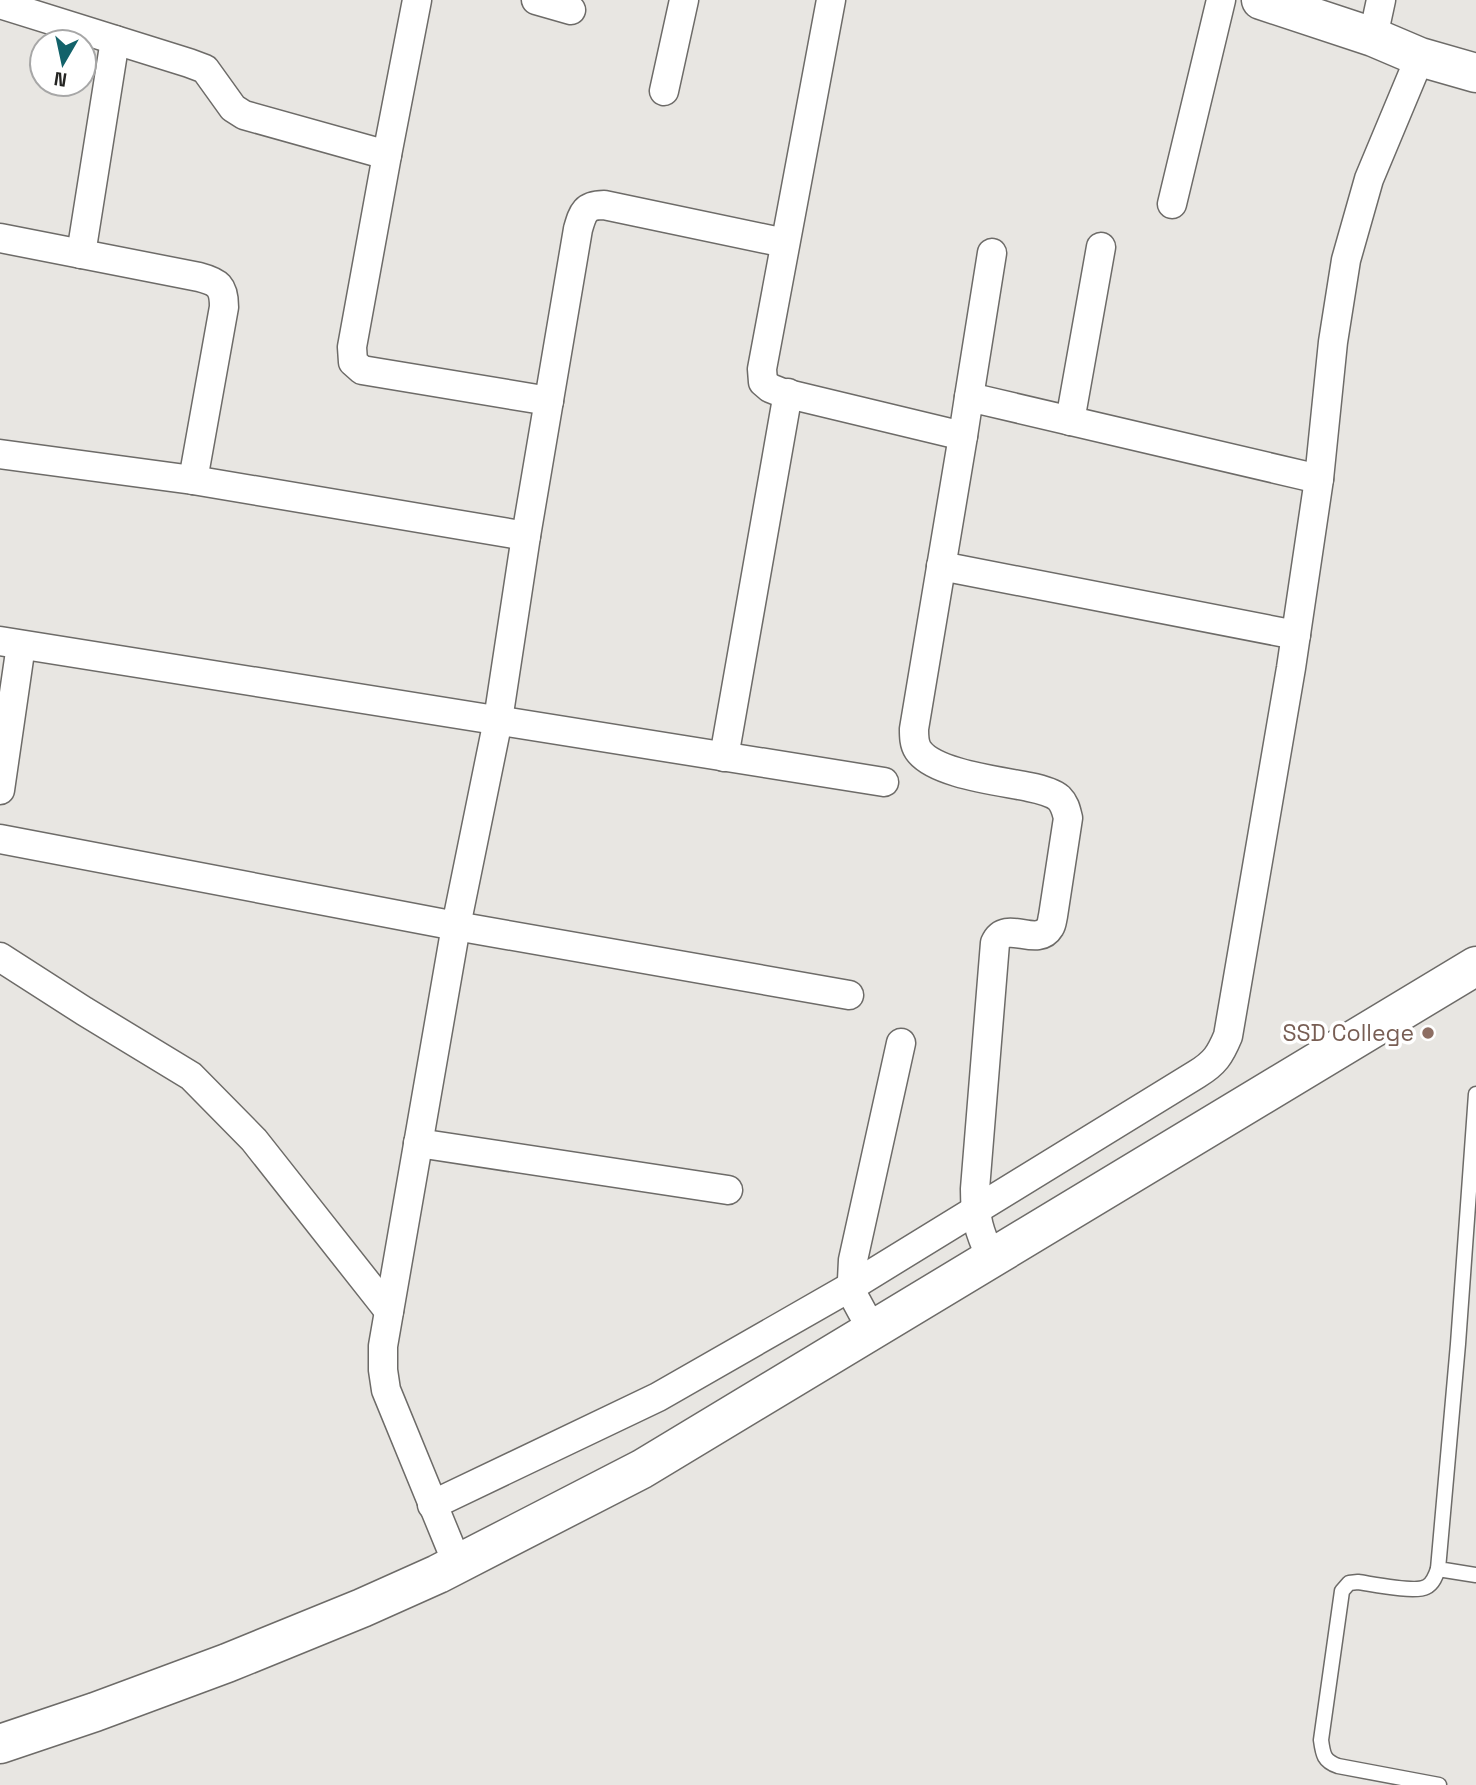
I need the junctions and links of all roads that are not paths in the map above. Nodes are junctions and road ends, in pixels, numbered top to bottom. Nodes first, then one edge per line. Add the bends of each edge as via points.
1 (417, 0) edge
2 (537, 0) edge
3 (684, 0) edge
4 (831, 0) edge
5 (1221, 0) edge
6 (1261, 0) edge
7 (1381, 0) edge
8 (0, 4) edge
9 (51, 10) edge
10 (571, 10) dead end
11 (1373, 37) junction
12 (115, 40) junction
13 (1420, 57) junction
14 (1476, 73) edge
15 (664, 91) dead end
16 (387, 155) junction
17 (1172, 204) dead end
18 (0, 238) edge
19 (785, 243) junction
20 (1101, 247) dead end
21 (992, 253) dead end
22 (81, 254) junction
23 (788, 393) junction
24 (969, 397) junction
25 (549, 401) junction
26 (1070, 421) junction
27 (963, 436) junction
28 (0, 454) edge
29 (1320, 479) junction
30 (193, 480) junction
31 (526, 536) junction
32 (941, 566) junction
33 (1296, 635) junction
34 (10, 643) edge
35 (498, 720) junction
36 (724, 757) junction
37 (884, 782) dead end
38 (0, 790) edge
39 (0, 839) edge
40 (456, 926) junction
41 (0, 957) edge
42 (1476, 966) edge
43 (849, 995) dead end
44 (901, 1043) dead end
45 (1476, 1094) edge
46 (418, 1143) junction
47 (728, 1190) dead end
48 (980, 1228) junction
49 (859, 1304) junction
50 (389, 1311) junction
51 (442, 1528) junction
52 (1438, 1569) junction
53 (1476, 1575) edge
54 (0, 1744) edge
55 (1439, 1785) edge

1 - 16 street
2 - 10 street
3 - 15 street
4 - 19 street
5 - 17 street
6 - 11 street
7 - 11 street
8 - 9 street
9 - 12 street
11 - 13 street
12 - 16 street via 205,69 244,115
12 - 22 street
13 - 14 street
13 - 29 street via 1369,178 1346,260
16 - 25 street via 353,362 362,370
18 - 22 street
19 - 23 street via 762,369 770,388
19 - 25 street via 593,205 585,211 578,229
20 - 26 street
21 - 24 street
22 - 30 street via 199,277 221,287 224,307
23 - 27 street
23 - 36 street
24 - 26 street
24 - 27 street
25 - 31 street
26 - 29 street
27 - 32 street
28 - 30 street
29 - 33 street
30 - 31 street
31 - 35 street
32 - 33 street
32 - 48 street via 914,729 919,752 948,770 1058,796 1068,818 1050,927 1034,935 1004,932 995,943 975,1189
33 - 48 street via 1228,1036 1220,1055
34 - 35 street
34 - 38 street
35 - 36 street
35 - 40 street
36 - 37 street
39 - 40 street
40 - 43 street
40 - 46 street
41 - 50 street via 191,1076 254,1140
42 - 48 street
44 - 49 street via 853,1260
45 - 52 lane
46 - 47 street
46 - 50 street
48 - 49 street
48 - 49 street
49 - 51 street via 658,1397
49 - 51 street via 642,1469
50 - 51 street via 383,1346 386,1390
51 - 54 street via 438,1574 227,1663
52 - 53 lane
52 - 55 lane via 1425,1588 1358,1582 1349,1583 1342,1591 1321,1740 1329,1763

